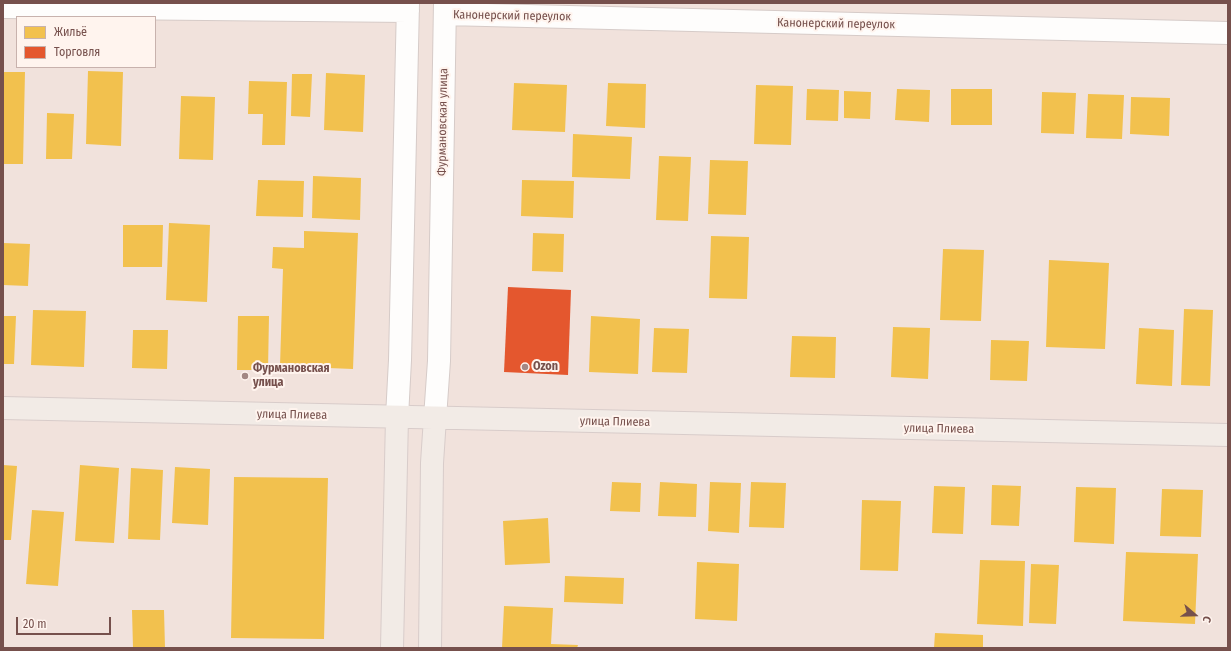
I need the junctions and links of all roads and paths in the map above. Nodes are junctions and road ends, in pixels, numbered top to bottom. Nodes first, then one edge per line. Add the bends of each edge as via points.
1 (3, 7) edge
2 (408, 7) edge
3 (445, 9) edge
4 (1228, 33) edge
5 (3, 408) edge
6 (397, 417) junction
7 (435, 418) junction
8 (1228, 435) edge
9 (392, 648) edge
10 (430, 648) edge

1 - 2 street
2 - 6 street
3 - 4 street, Канонерский переулок
3 - 7 street, Фурмановская улица via 439,354
5 - 6 main road, улица Плиева
6 - 7 main road, улица Плиева
6 - 9 main road
7 - 8 main road, улица Плиева
7 - 10 main road, Фурмановская улица via 432,463

